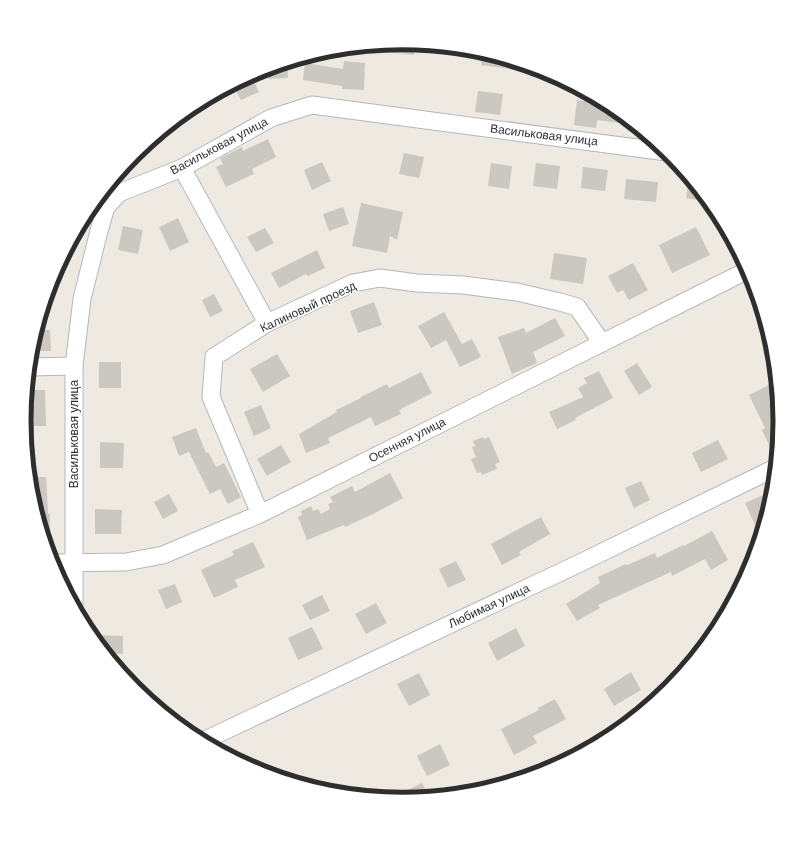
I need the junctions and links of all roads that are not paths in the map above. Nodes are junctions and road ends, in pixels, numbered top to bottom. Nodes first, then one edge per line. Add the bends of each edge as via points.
1 (655, 150) edge
2 (182, 168) junction
3 (115, 188) edge
4 (742, 273) edge
5 (268, 323) junction
6 (602, 342) junction
7 (74, 366) junction
8 (35, 367) edge
9 (770, 471) edge
10 (260, 514) junction
11 (59, 563) edge
12 (74, 563) junction
13 (74, 594) edge
14 (210, 738) edge

1 - 2 street, Васильковая улица via 312,105 271,118
2 - 3 street, Васильковая улица
2 - 5 street
3 - 7 street, Васильковая улица via 106,207 82,299
4 - 6 street, Осенняя улица
5 - 6 street, Калиновый проезд via 353,283 380,278 517,292 560,302 577,307
5 - 10 street, Калиновый проезд via 214,357 211,397
6 - 10 street, Осенняя улица
7 - 8 street
7 - 12 street, Васильковая улица
9 - 14 street, Любимая улица
10 - 12 street, Осенняя улица via 163,555 126,562
11 - 12 street, Осенняя улица
12 - 13 street, Васильковая улица

